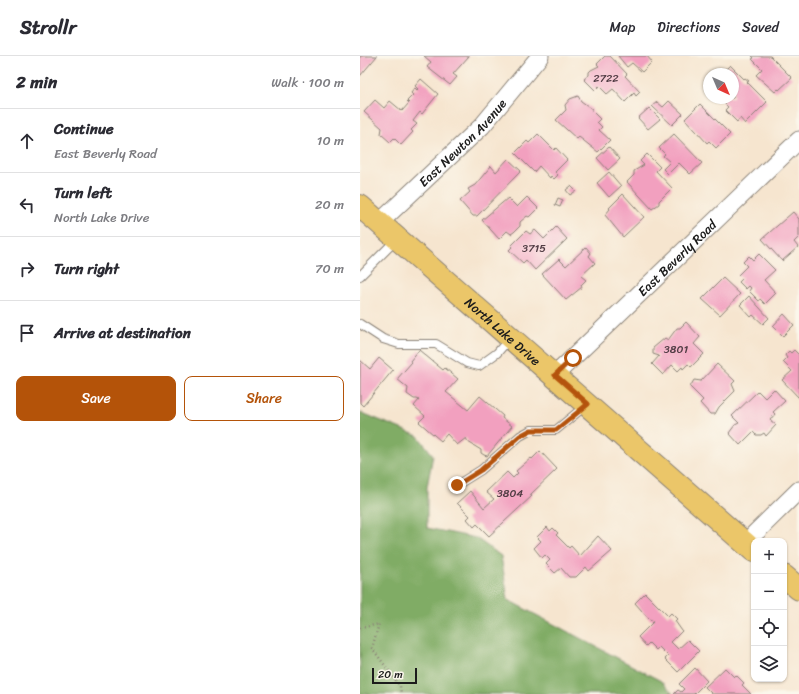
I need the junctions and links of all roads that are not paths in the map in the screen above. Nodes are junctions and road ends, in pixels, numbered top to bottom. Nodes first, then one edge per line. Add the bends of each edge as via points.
1 (540, 56) edge
2 (799, 140) edge
3 (360, 206) edge
4 (379, 223) junction
5 (397, 239) junction
6 (360, 276) edge
7 (360, 324) edge
8 (511, 337) junction
9 (555, 375) junction
10 (588, 404) junction
11 (457, 485) dead end
12 (799, 490) edge
13 (750, 547) edge
14 (787, 579) edge
15 (799, 589) edge

1 - 4 street, East Newton Avenue via 482,126
2 - 9 street, East Beverly Road
3 - 4 main road, North Lake Drive
4 - 5 main road, North Lake Drive
5 - 6 lane
5 - 8 main road, North Lake Drive
7 - 8 lane via 383,339 399,344 436,344 467,364 479,366
8 - 9 main road, North Lake Drive
9 - 10 main road, North Lake Drive
10 - 11 lane via 556,430 531,430 520,436 481,470
10 - 13 main road, North Lake Drive
12 - 13 street
14 - 15 main road

